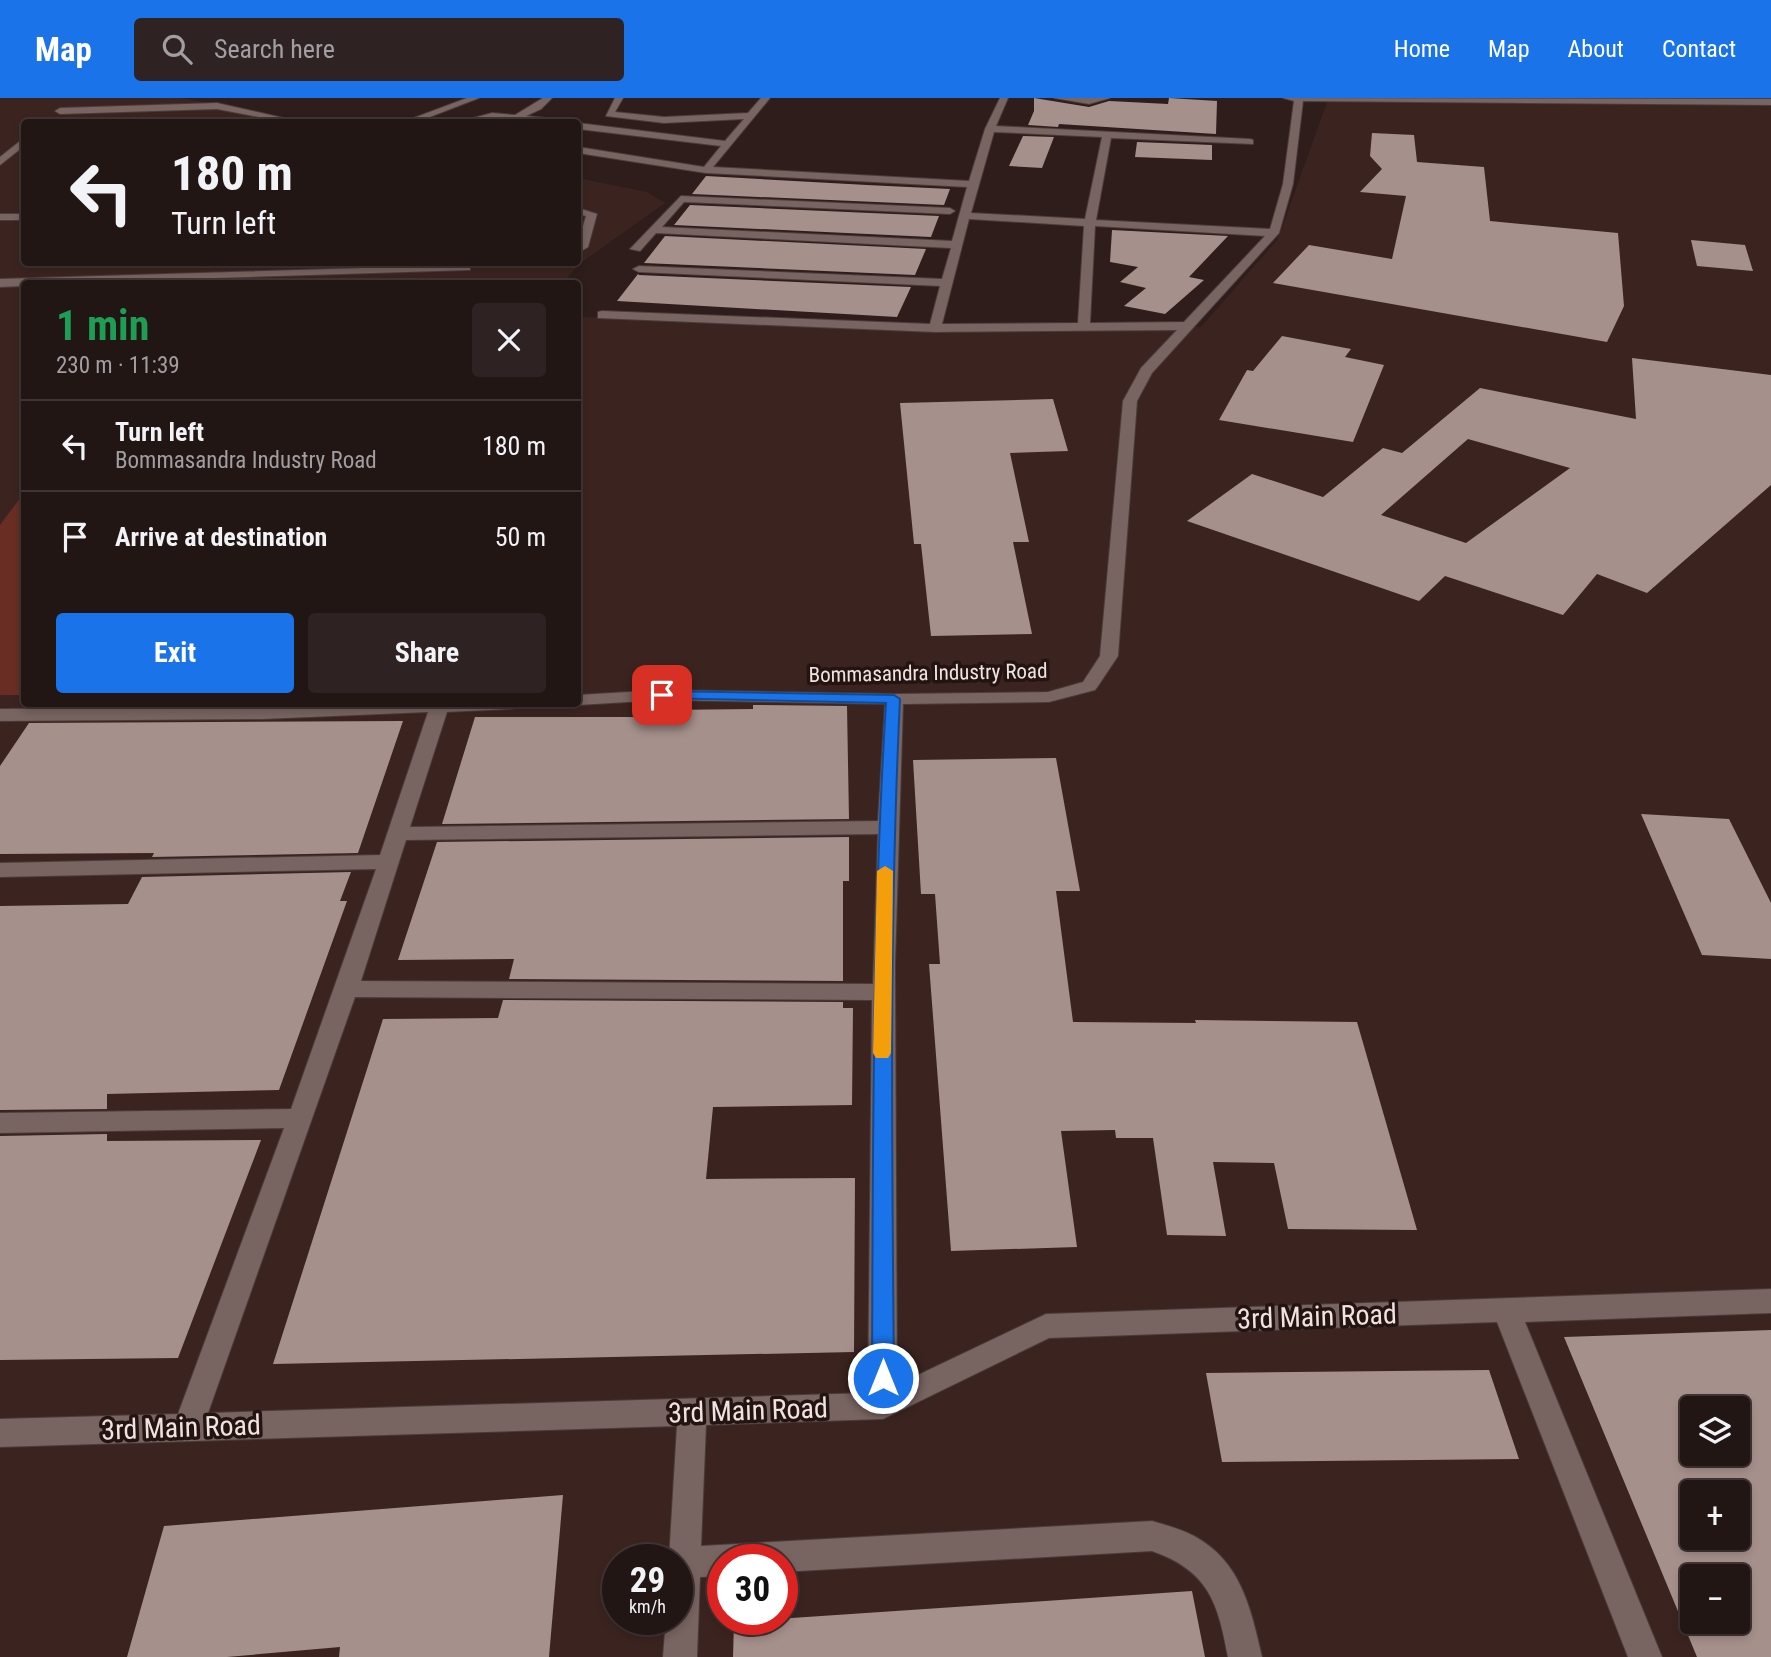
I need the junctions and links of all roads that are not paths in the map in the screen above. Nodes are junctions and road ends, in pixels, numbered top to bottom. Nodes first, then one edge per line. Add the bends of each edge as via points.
1 (74, 98) edge
2 (475, 98) edge
3 (548, 98) edge
4 (619, 98) edge
5 (766, 98) edge
6 (1004, 98) edge
7 (1058, 98) edge
8 (1106, 98) edge
9 (1284, 98) edge
10 (1299, 98) edge
11 (1771, 102) edge
12 (751, 116) junction
13 (517, 117) junction
14 (281, 119) edge
15 (416, 119) edge
16 (478, 119) edge
17 (532, 119) edge
18 (581, 125) edge
19 (990, 129) junction
20 (1107, 135) junction
21 (1250, 142) dead end
22 (21, 144) edge
23 (728, 144) junction
24 (581, 150) edge
25 (0, 162) edge
26 (706, 170) junction
27 (697, 180) dead end
28 (973, 184) junction
29 (689, 189) dead end
30 (681, 199) junction
31 (950, 211) dead end
32 (581, 212) edge
33 (21, 216) edge
34 (966, 216) junction
35 (0, 217) edge
36 (1090, 223) junction
37 (654, 230) junction
38 (1274, 233) junction
39 (958, 245) junction
40 (581, 248) edge
41 (636, 249) dead end
42 (272, 266) edge
43 (466, 268) dead end
44 (639, 269) dead end
45 (0, 274) edge
46 (93, 280) edge
47 (21, 282) edge
48 (0, 283) edge
49 (947, 283) junction
50 (602, 315) dead end
51 (1186, 326) junction
52 (1084, 327) junction
53 (935, 328) junction
54 (894, 699) junction
55 (581, 700) edge
56 (457, 707) edge
57 (439, 708) junction
58 (0, 715) edge
59 (886, 827) junction
60 (399, 834) junction
61 (389, 862) junction
62 (0, 870) edge
63 (347, 989) junction
64 (882, 992) junction
65 (300, 1118) junction
66 (0, 1123) edge
67 (1771, 1301) edge
68 (1506, 1310) junction
69 (883, 1406) junction
70 (692, 1411) junction
71 (188, 1427) junction
72 (0, 1433) edge
73 (686, 1544) edge
74 (798, 1555) edge
75 (681, 1635) edge
76 (680, 1657) edge
77 (1245, 1657) edge
78 (1645, 1657) edge

1 - 14 street via 56,114 217,106
2 - 15 street
3 - 13 street
4 - 12 street via 609,114 664,120
5 - 12 street
6 - 19 street
7 - 8 street
9 - 10 street
10 - 11 street
10 - 38 street, Bommasandra Industry Road via 1288,184
12 - 23 street
13 - 16 street
13 - 17 street
18 - 23 street
19 - 20 street
19 - 28 street
20 - 21 street
20 - 36 street
22 - 25 street
23 - 26 street
24 - 26 street
26 - 27 street
26 - 28 street
28 - 34 street
29 - 30 street
30 - 31 street
30 - 37 street
32 - 40 street via 592,214
33 - 35 street
34 - 36 street
34 - 39 street
36 - 38 street
36 - 52 street
37 - 39 street
37 - 41 street
38 - 51 street, Bommasandra Industry Road
39 - 49 street
42 - 45 street
43 - 46 street
44 - 49 street
47 - 48 street
49 - 53 street
50 - 53 street
51 - 52 street
51 - 54 street, Bommasandra Industry Road via 1146,370 1130,401 1109,656 1089,686 1049,697
52 - 53 street
54 - 55 street, Bommasandra Industry Road via 662,695
54 - 59 street
56 - 57 street
57 - 58 street
57 - 60 street
59 - 60 street
59 - 64 street
60 - 61 street
61 - 62 street
61 - 63 street
63 - 64 street
63 - 65 street
64 - 69 street
65 - 66 street
65 - 71 street
67 - 68 street, 3rd Main Road
68 - 69 street, 3rd Main Road via 1045,1326
68 - 78 street
69 - 70 street, 3rd Main Road
70 - 71 street, 3rd Main Road
70 - 73 street
71 - 72 street, 3rd Main Road
74 - 77 street via 1152,1536 1184,1547 1213,1571 1234,1604
75 - 76 street

